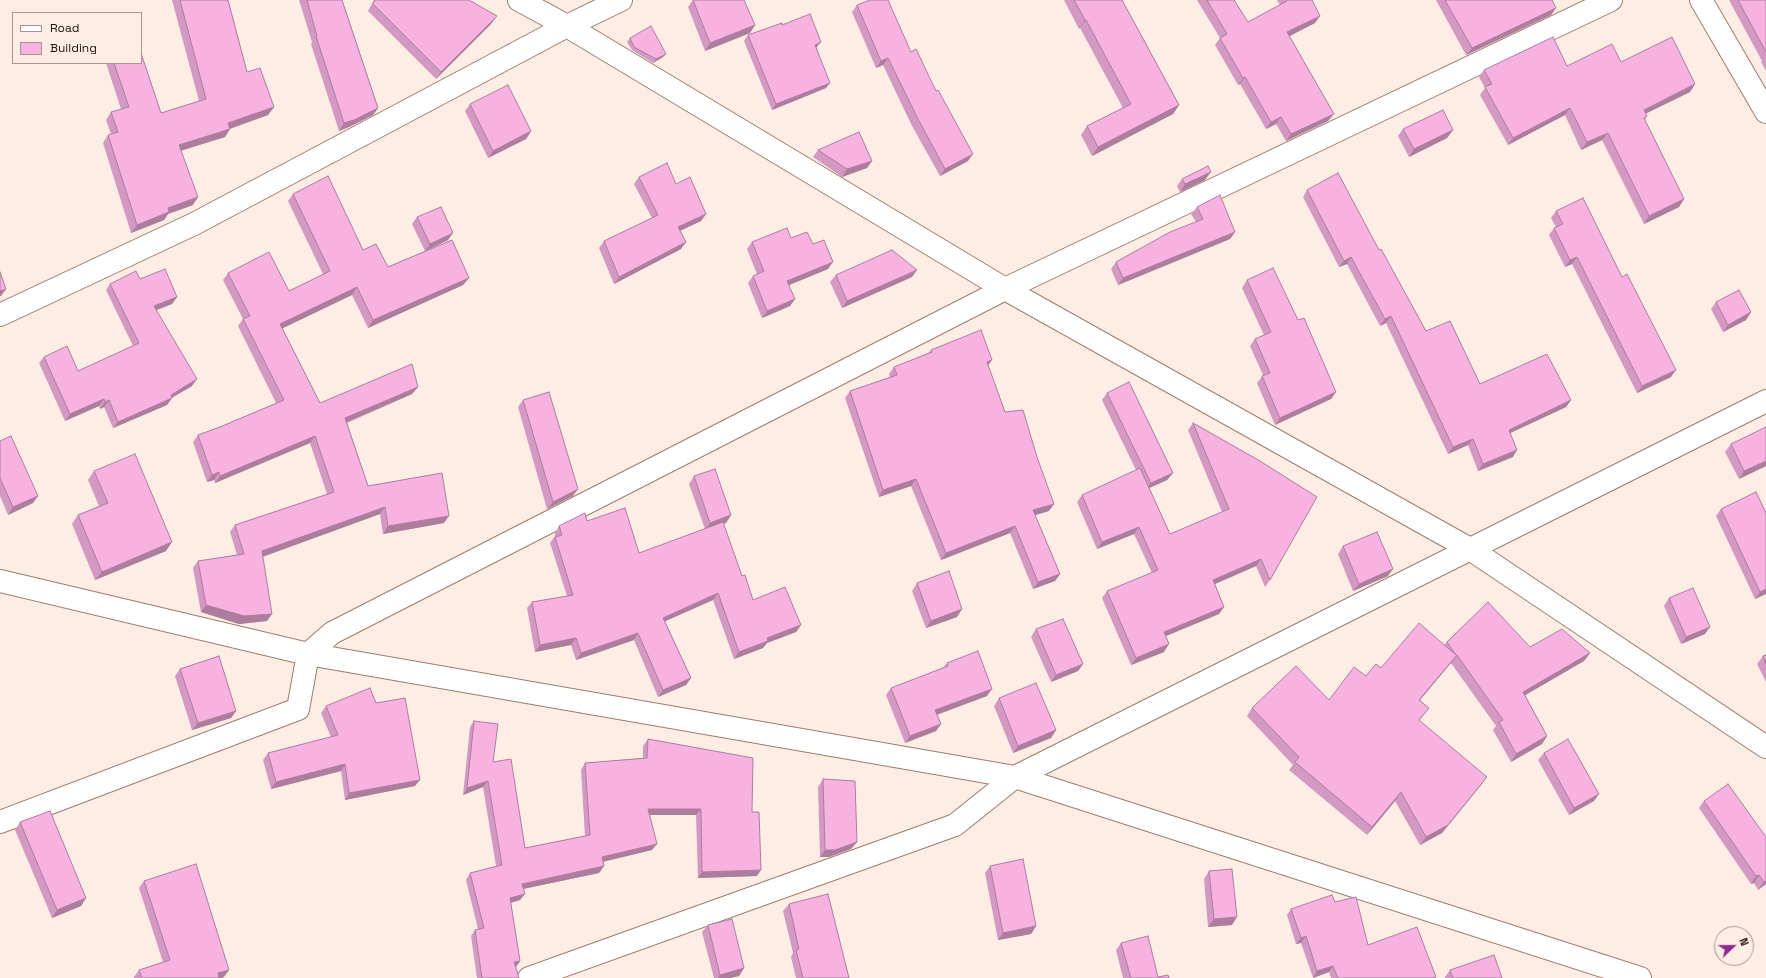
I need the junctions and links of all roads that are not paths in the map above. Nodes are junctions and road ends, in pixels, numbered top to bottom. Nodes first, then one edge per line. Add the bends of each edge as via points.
1 (519, 0) edge
2 (621, 0) edge
3 (1611, 0) edge
4 (1701, 0) edge
5 (567, 26) junction
6 (1766, 112) edge
7 (1005, 289) junction
8 (0, 314) edge
9 (1766, 401) edge
10 (1470, 549) junction
11 (0, 581) edge
12 (308, 654) junction
13 (1766, 746) edge
14 (1015, 777) junction
15 (0, 822) edge
16 (529, 978) edge
17 (1640, 978) edge

1 - 5 street
2 - 5 street
3 - 7 street
4 - 6 street
5 - 7 street
5 - 8 street via 194,224
7 - 10 street
7 - 12 street via 332,633
9 - 10 street
10 - 13 street
10 - 14 street
11 - 12 street
12 - 14 street
12 - 15 street via 298,709
14 - 16 street via 955,825
14 - 17 street

